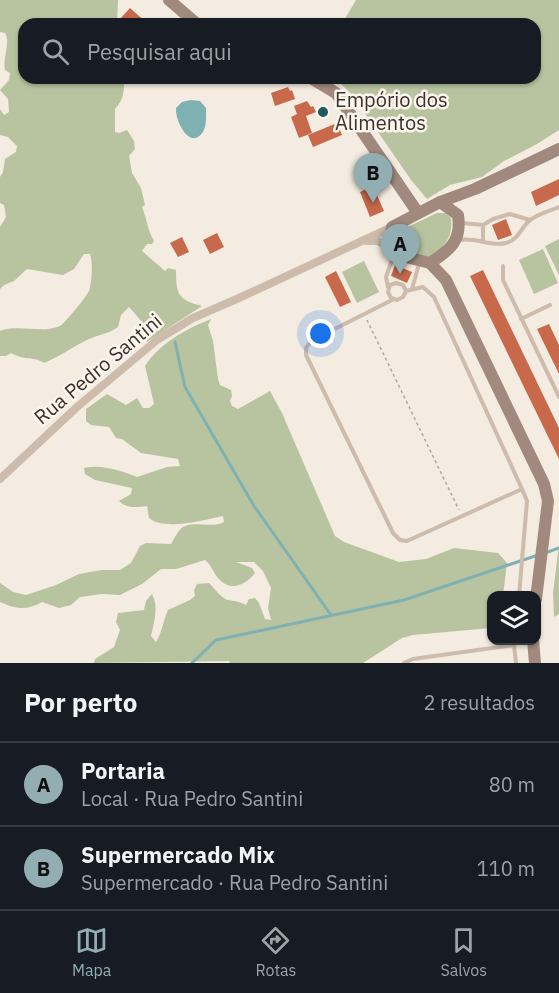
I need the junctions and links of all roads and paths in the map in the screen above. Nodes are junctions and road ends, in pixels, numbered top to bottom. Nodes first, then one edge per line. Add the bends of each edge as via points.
1 (169, 0) edge
2 (190, 18) edge
3 (323, 84) edge
4 (559, 149) edge
5 (475, 189) junction
6 (440, 202) junction
7 (559, 207) edge
8 (418, 213) junction
9 (459, 219) junction
10 (530, 220) junction
11 (483, 225) junction
12 (392, 227) junction
13 (457, 240) junction
14 (483, 241) junction
15 (360, 242) junction
16 (392, 250) junction
17 (445, 254) junction
18 (425, 262) junction
19 (503, 266) dead end
20 (446, 279) junction
21 (389, 288) junction
22 (412, 289) junction
23 (406, 291) junction
24 (394, 299) junction
25 (550, 305) dead end
26 (363, 314) junction
27 (521, 319) junction
28 (559, 397) edge
29 (0, 479) edge
30 (522, 489) junction
31 (462, 517) junction
32 (519, 591) edge
33 (538, 591) edge
34 (501, 645) edge
35 (514, 645) edge
36 (533, 645) edge
37 (404, 663) edge
38 (516, 663) edge
39 (535, 663) edge

1 - 2 street
3 - 8 street via 336,93
4 - 5 street
5 - 6 street
5 - 9 street via 464,202
6 - 8 street
6 - 9 street
7 - 10 lane
8 - 12 street
9 - 11 lane
9 - 13 street
10 - 11 lane via 510,214
10 - 14 lane via 518,236 506,243
11 - 14 lane
12 - 15 street, Rua Pedro Santini
12 - 16 street
13 - 14 lane
13 - 17 street
15 - 16 street via 377,241
15 - 29 street, Rua Pedro Santini via 202,314 157,340
16 - 18 street
16 - 21 lane via 386,277
17 - 18 street
17 - 20 street
18 - 20 street
18 - 22 lane
19 - 27 lane via 503,280
20 - 33 street via 544,484 547,509
21 - 23 lane via 400,283
21 - 24 lane
22 - 23 lane
22 - 30 lane via 423,287 434,297
23 - 24 lane via 400,299
24 - 26 lane
25 - 27 lane
26 - 31 path
26 - 31 lane via 311,341 306,354 393,533 400,540 413,540
27 - 28 lane
30 - 31 lane
30 - 32 lane via 527,501
34 - 37 lane
35 - 38 lane
36 - 39 street

